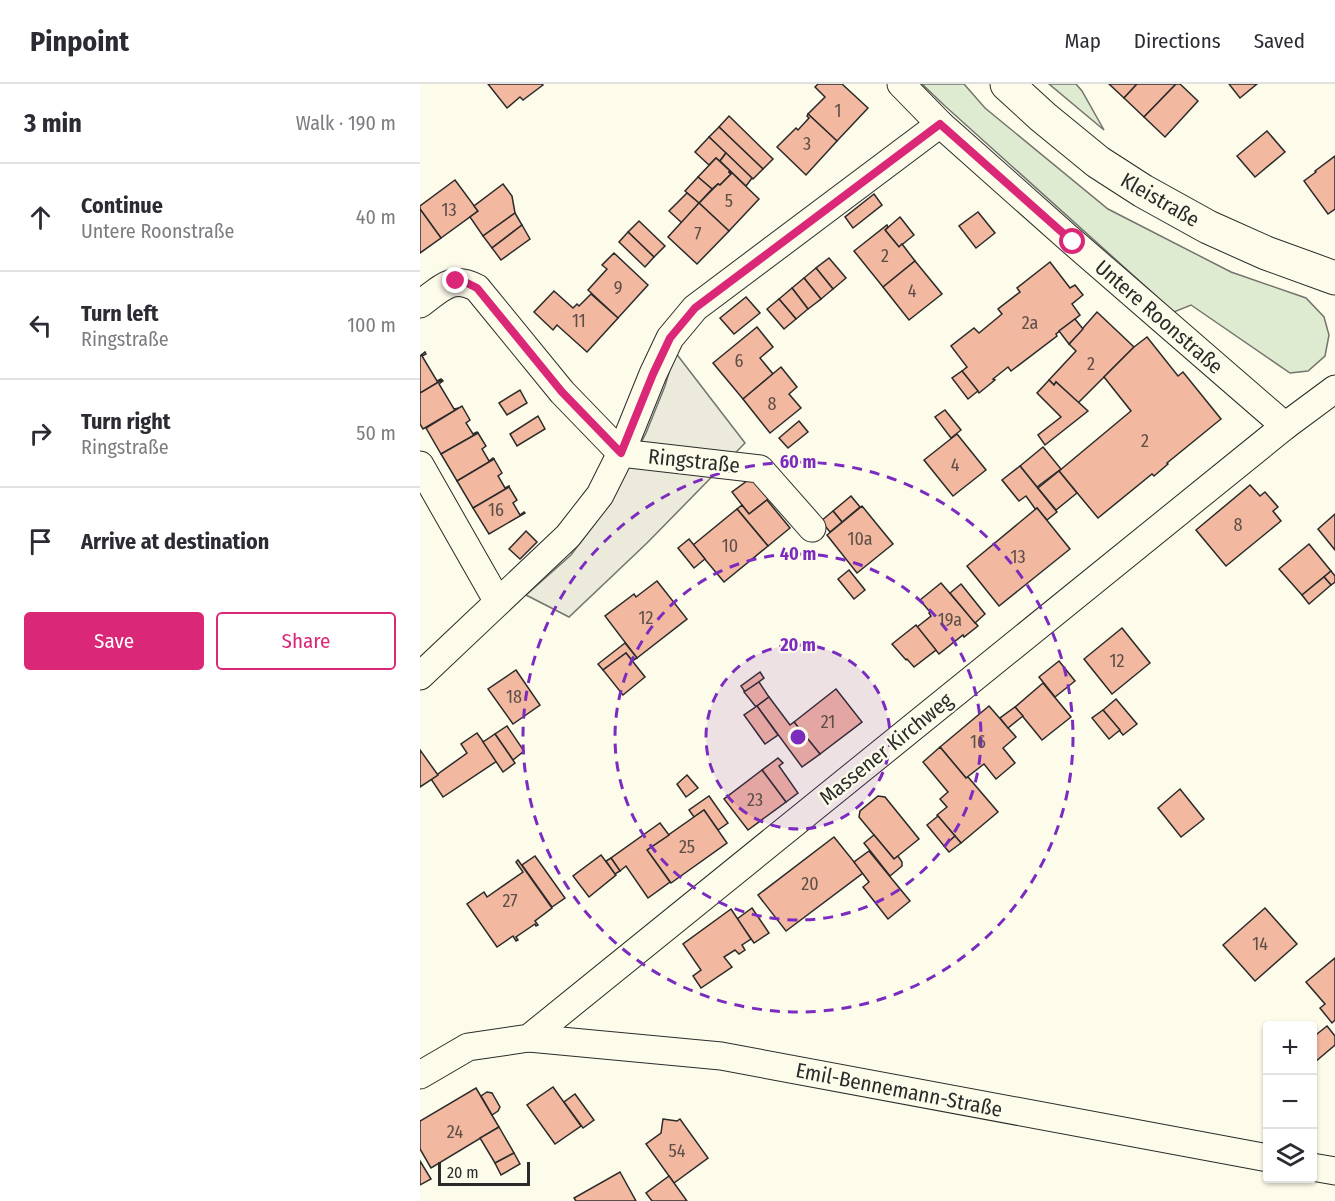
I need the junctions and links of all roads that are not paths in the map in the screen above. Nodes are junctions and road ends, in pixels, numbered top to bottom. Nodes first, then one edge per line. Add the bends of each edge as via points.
1 (901, 84) edge
2 (1007, 84) edge
3 (940, 124) junction
4 (1335, 278) edge
5 (420, 304) edge
6 (1335, 389) edge
7 (1285, 426) junction
8 (621, 453) junction
9 (420, 465) edge
10 (812, 528) dead end
11 (498, 602) junction
12 (420, 676) edge
13 (529, 1038) junction
14 (420, 1075) edge
15 (1263, 1157) edge
16 (1317, 1168) edge
17 (1335, 1171) edge

1 - 3 street, Untere Roonstraße
2 - 4 main road, Kleistraße via 1098,162 1143,191 1208,227
3 - 7 street, Untere Roonstraße
3 - 8 street, Ringstraße via 695,308 670,338
5 - 8 street, Ringstraße via 456,281 477,288 562,392
6 - 7 street, Massener Kirchweg
7 - 13 street, Massener Kirchweg
8 - 10 street, Ringstraße via 760,469
8 - 11 street, Ringstraße via 600,495 568,536
9 - 11 street
11 - 12 street, Ringstraße
13 - 14 street via 468,1047
13 - 15 street, Emil-Bennemann-Straße via 721,1056
16 - 17 street

